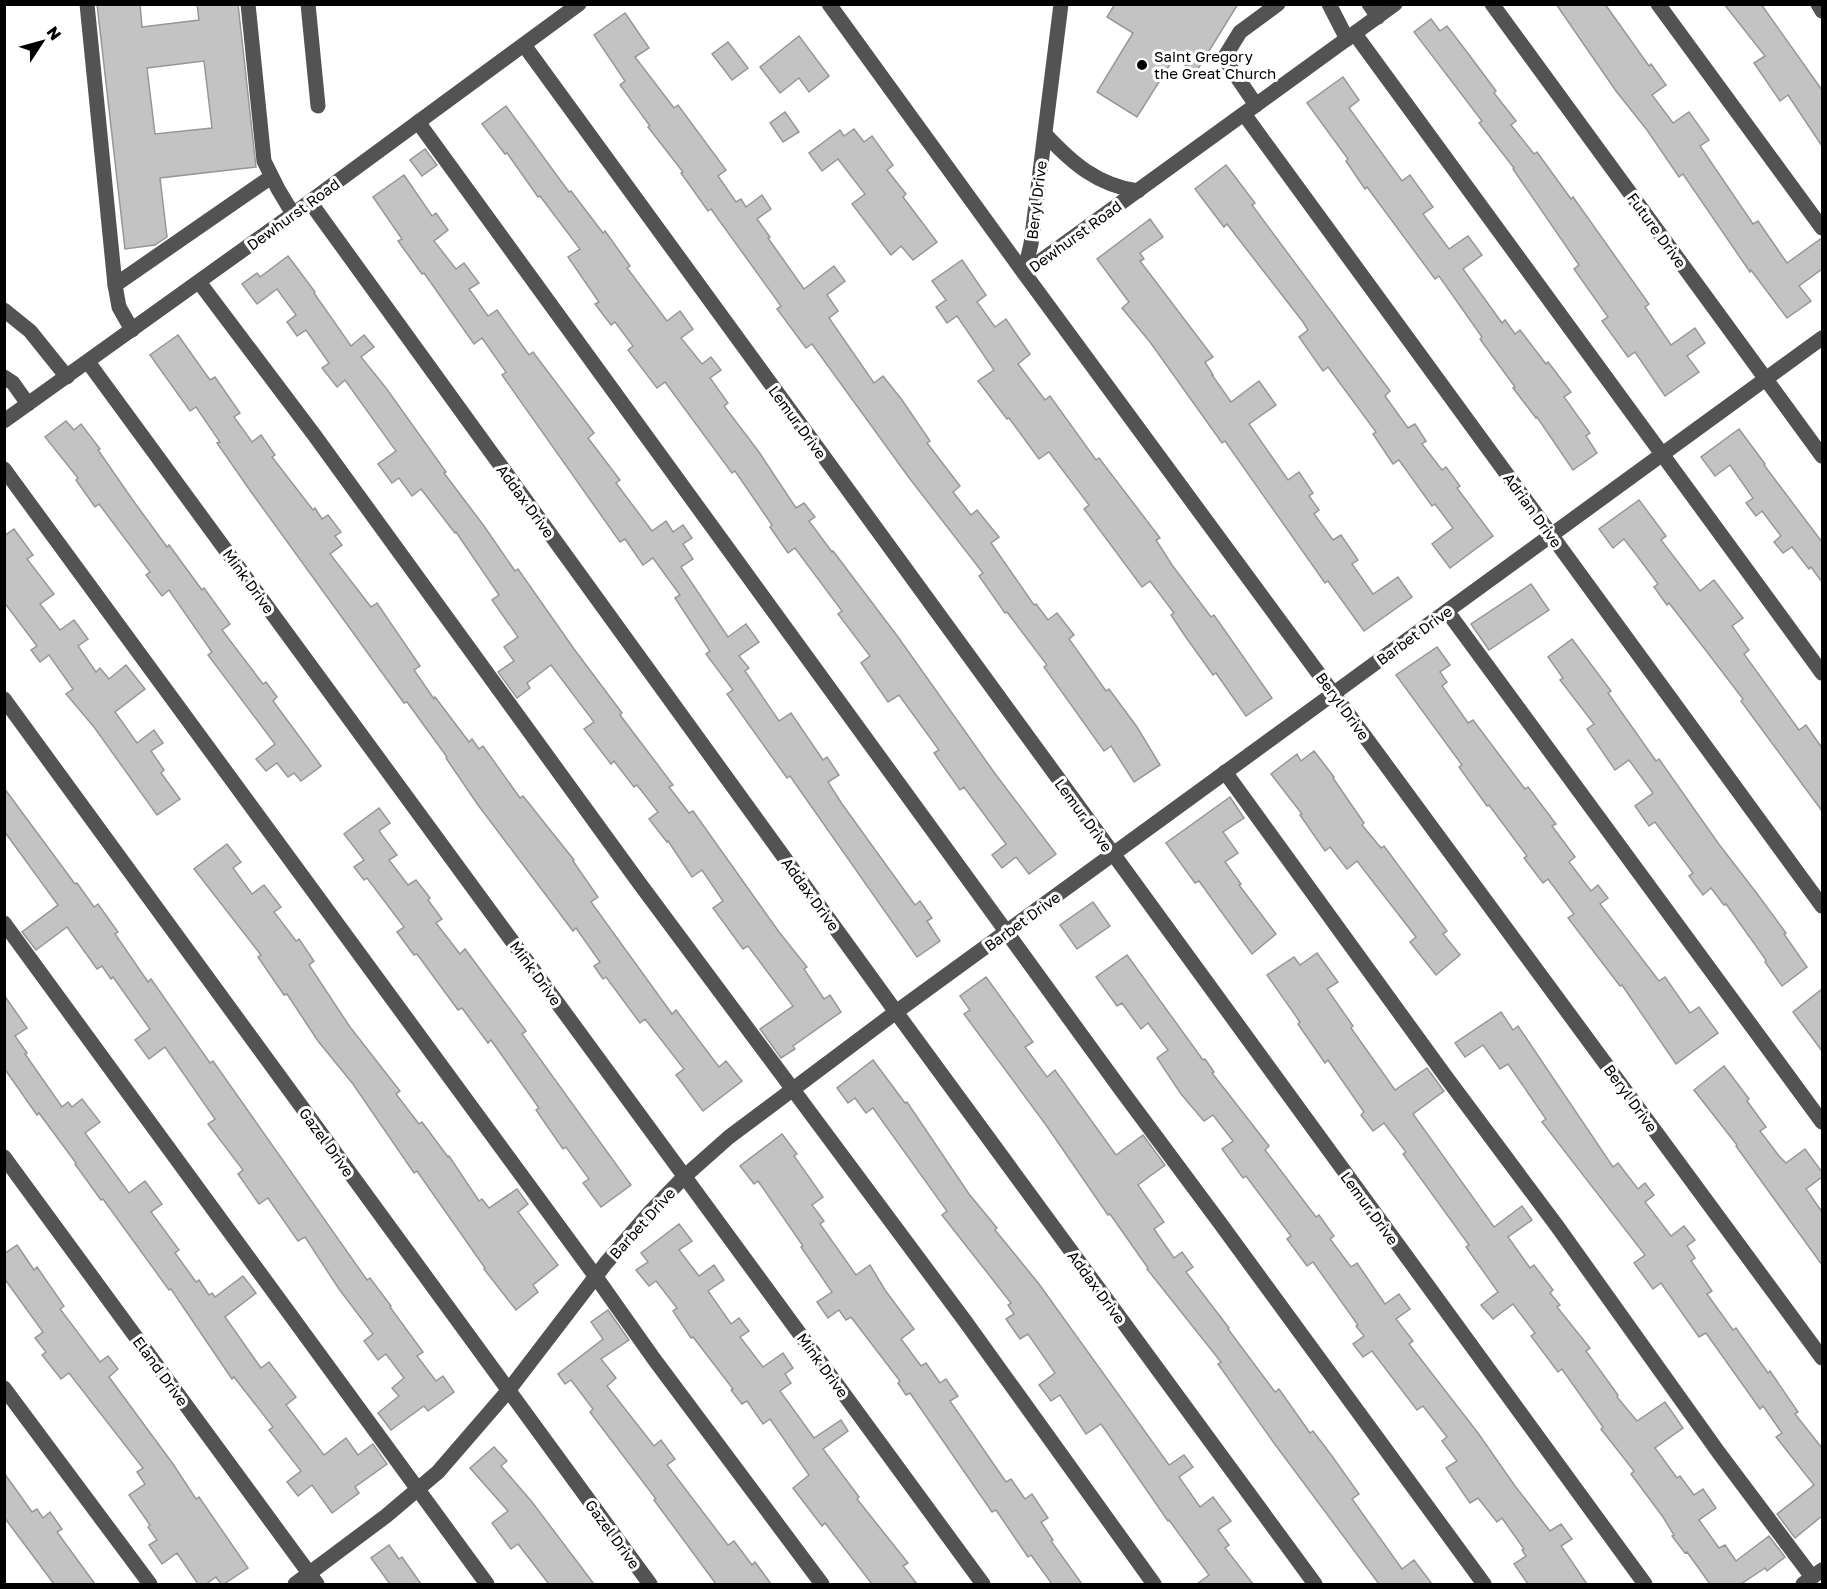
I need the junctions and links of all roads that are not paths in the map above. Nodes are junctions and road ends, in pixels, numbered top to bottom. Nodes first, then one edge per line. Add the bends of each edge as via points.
1 (87, 4) edge
2 (248, 4) edge
3 (308, 4) edge
4 (579, 4) edge
5 (829, 4) edge
6 (1061, 4) edge
7 (1278, 4) edge
8 (1329, 4) edge
9 (1395, 4) edge
10 (1492, 4) edge
11 (1658, 4) edge
12 (1818, 4) edge
13 (559, 11) edge
14 (1373, 11) edge
15 (1822, 11) edge
16 (1351, 37) junction
17 (524, 45) junction
18 (318, 106) dead end
19 (1250, 110) junction
20 (418, 122) junction
21 (1045, 134) junction
22 (271, 177) junction
23 (1138, 191) junction
24 (309, 202) junction
25 (293, 214) junction
26 (1822, 228) edge
27 (1024, 273) junction
28 (199, 282) junction
29 (115, 285) junction
30 (4, 310) edge
31 (132, 330) junction
32 (1822, 338) edge
33 (88, 362) junction
34 (4, 377) edge
35 (67, 377) junction
36 (1766, 380) junction
37 (28, 404) junction
38 (4, 421) edge
39 (1663, 453) junction
40 (1822, 456) edge
41 (4, 469) edge
42 (1551, 535) junction
43 (1447, 611) junction
44 (1822, 673) edge
45 (1334, 693) junction
46 (4, 699) edge
47 (1226, 772) junction
48 (1113, 854) junction
49 (1822, 906) edge
50 (4, 923) edge
51 (1007, 932) junction
52 (896, 1012) junction
53 (792, 1089) junction
54 (1822, 1122) edge
55 (4, 1156) edge
56 (685, 1176) junction
57 (596, 1277) junction
58 (1822, 1358) edge
59 (4, 1388) edge
60 (508, 1391) junction
61 (417, 1489) junction
62 (1813, 1577) edge
63 (313, 1579) edge
64 (150, 1584) edge
65 (295, 1584) edge
66 (487, 1584) edge
67 (650, 1584) edge
68 (822, 1584) edge
69 (983, 1584) edge
70 (1154, 1584) edge
71 (1315, 1584) edge
72 (1484, 1584) edge
73 (1645, 1584) edge

1 - 29 street
2 - 22 street via 264,161
3 - 18 street
4 - 13 street, Dewhurst Road
5 - 27 street, Dewhurst Road
6 - 21 street, Beryl Drive
7 - 19 street, Adrian Drive via 1240,32 1224,58
8 - 16 street
9 - 14 street, Dewhurst Road
10 - 36 street, Future Drive
11 - 26 street
12 - 15 street
13 - 17 street, Dewhurst Road
14 - 16 street, Dewhurst Road
16 - 19 street, Dewhurst Road
16 - 39 street
17 - 20 street, Dewhurst Road
17 - 48 street, Lemur Drive
19 - 23 street, Dewhurst Road
19 - 42 street, Adrian Drive
20 - 24 street, Dewhurst Road
20 - 51 street
21 - 23 street via 1079,167 1123,189
21 - 27 street, Beryl Drive
22 - 25 street
22 - 29 street
23 - 27 street, Dewhurst Road
24 - 25 street, Dewhurst Road
24 - 52 street, Addax Drive
25 - 28 street, Dewhurst Road
27 - 45 street, Beryl Drive
28 - 31 street, Dewhurst Road
28 - 53 street
29 - 31 street via 119,307
30 - 35 street via 30,331
31 - 33 street, Dewhurst Road
32 - 36 street, Barbet Drive
33 - 35 street, Dewhurst Road
33 - 56 street, Mink Drive
34 - 37 street
35 - 37 street, Dewhurst Road
36 - 39 street, Barbet Drive
36 - 40 street, Future Drive
37 - 38 street, Dewhurst Road
39 - 42 street, Barbet Drive
39 - 44 street
41 - 57 street
42 - 43 street, Barbet Drive
42 - 49 street, Adrian Drive
43 - 45 street, Barbet Drive
43 - 54 street
45 - 47 street, Barbet Drive
45 - 58 street, Beryl Drive
46 - 60 street, Gazel Drive
47 - 48 street, Barbet Drive
47 - 62 street
48 - 51 street, Barbet Drive
48 - 73 street, Lemur Drive
50 - 61 street
51 - 52 street, Barbet Drive
51 - 72 street
52 - 53 street, Barbet Drive
52 - 71 street, Addax Drive
53 - 56 street, Barbet Drive
53 - 70 street
55 - 63 street, Eland Drive
56 - 57 street, Barbet Drive
56 - 69 street, Mink Drive
57 - 60 street, Barbet Drive
57 - 68 street
59 - 64 street
60 - 61 street, Barbet Drive via 438,1472
60 - 67 street, Gazel Drive
61 - 63 street, Barbet Drive
61 - 66 street
63 - 65 street, Barbet Drive

